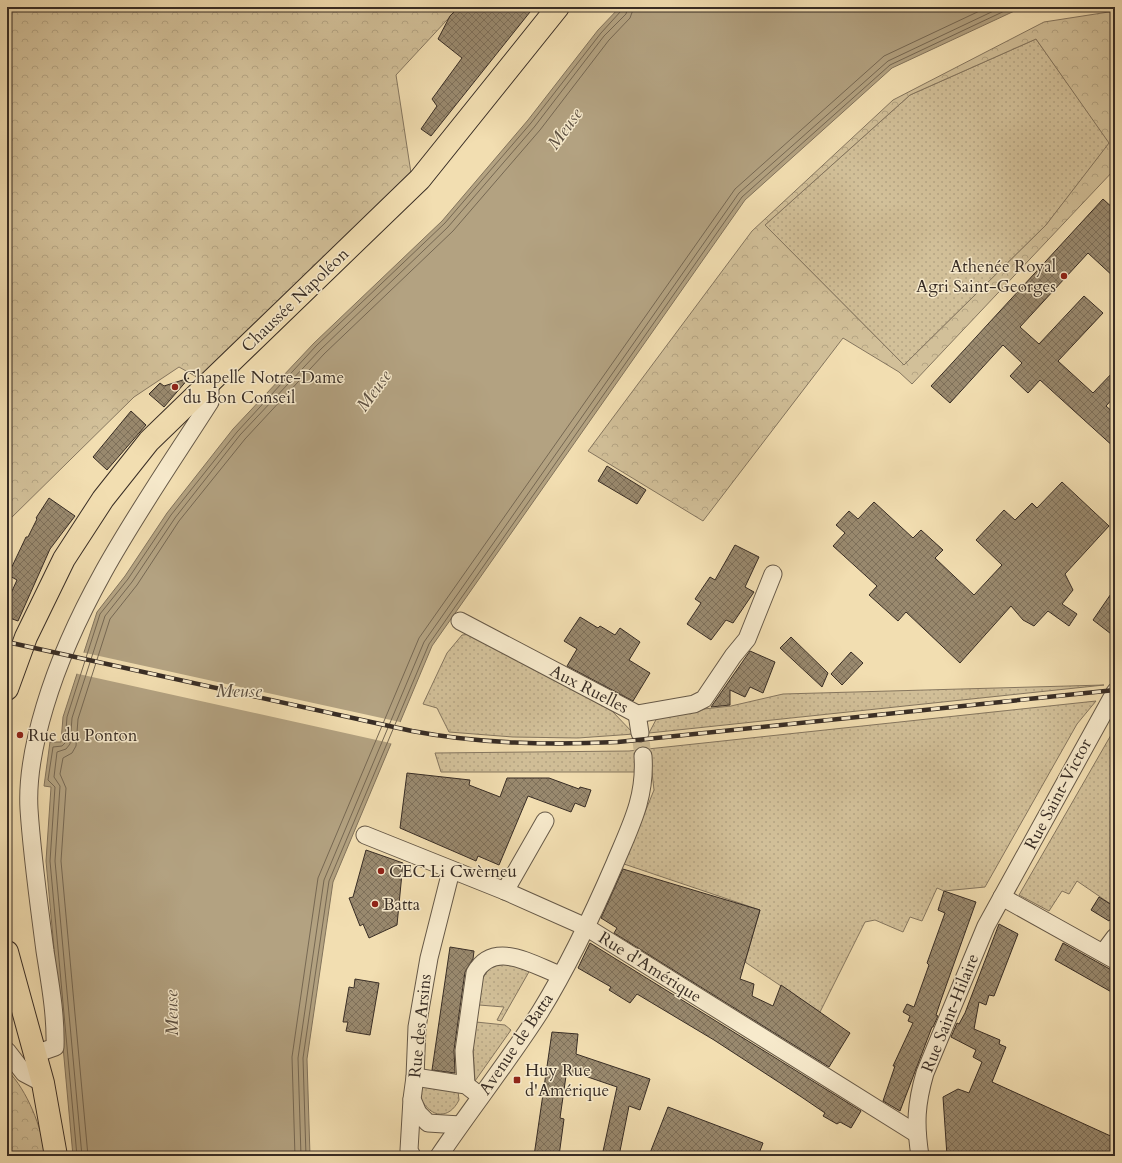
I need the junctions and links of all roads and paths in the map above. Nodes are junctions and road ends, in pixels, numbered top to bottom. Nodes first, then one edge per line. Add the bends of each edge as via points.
1 (558, 7) edge
2 (210, 383) junction
3 (773, 574) dead end
4 (460, 621) dead end
5 (7, 689) edge
6 (1115, 692) edge
7 (637, 714) junction
8 (640, 733) tunnel mouth
9 (643, 756) tunnel mouth
10 (545, 820) dead end
11 (365, 836) dead end
12 (451, 871) junction
13 (505, 891) junction
14 (1002, 897) junction
15 (586, 927) junction
16 (1115, 937) edge
17 (7, 952) edge
18 (1109, 956) edge
19 (560, 976) junction
20 (7, 1051) edge
21 (35, 1054) junction
22 (415, 1077) junction
23 (43, 1083) junction
24 (466, 1085) junction
25 (481, 1097) junction
26 (412, 1100) junction
27 (460, 1125) junction
28 (917, 1134) junction
29 (56, 1156) edge
30 (412, 1156) edge
31 (439, 1156) edge
32 (920, 1156) edge

1 - 2 main road, Chaussée Napoléon via 420,179
2 - 5 main road, Chaussée Napoléon via 149,441 103,499 64,559 26,637
2 - 21 street via 210,402 114,552 83,610 54,676 35,738 29,808 56,1024 55,1048
3 - 7 street, Aux Ruelles via 747,639 704,699 694,704
4 - 7 street, Aux Ruelles
6 - 14 street, Rue Saint-Victor
7 - 8 street
9 - 15 street, Avenue de Batta via 643,785 636,812
10 - 13 street
11 - 12 street, Rue d'Amérique
12 - 13 street, Rue d'Amérique
12 - 22 street, Rue des Arsins via 421,993
13 - 15 street, Rue d'Amérique
14 - 18 street
14 - 28 street, Rue Saint-Hilaire via 986,926 925,1073 918,1098
15 - 19 street, Avenue de Batta
15 - 28 street, Rue d'Amérique
16 - 18 street
17 - 21 main road
19 - 24 street via 502,955 491,957 478,967 464,1051
19 - 25 street, Avenue de Batta via 532,1024
20 - 23 street via 24,1073
21 - 23 main road
22 - 24 street
22 - 26 street, Rue des Arsins
23 - 29 main road
24 - 25 street
25 - 27 street, Avenue de Batta
26 - 27 street, Rue des Arsins via 418,1113 428,1123
26 - 30 street via 409,1150
27 - 31 street, Avenue de Batta
28 - 32 street, Rue Saint-Hilaire

